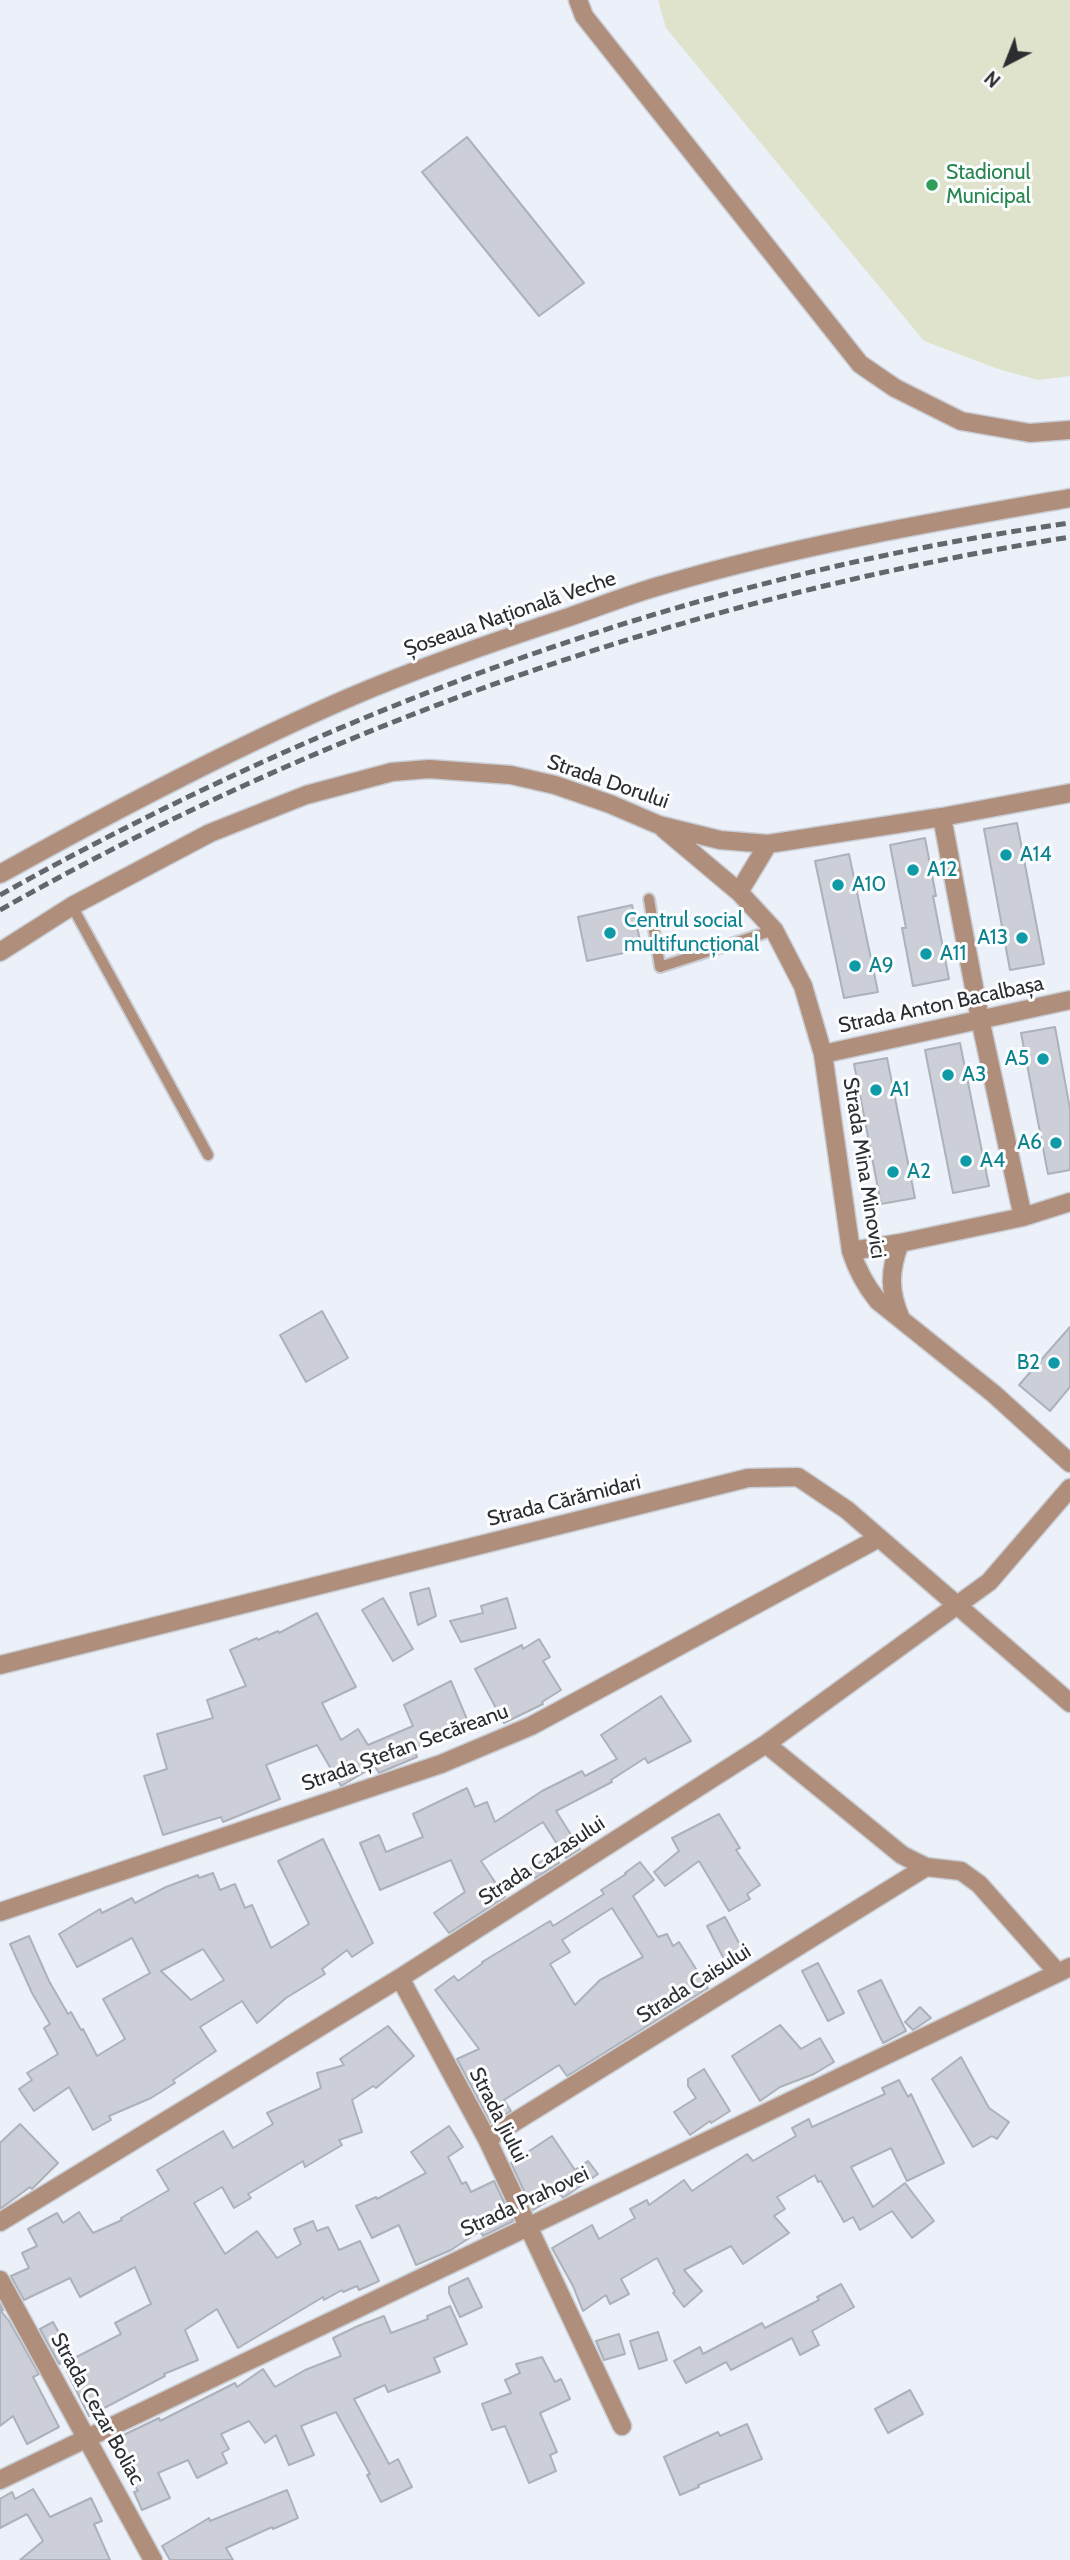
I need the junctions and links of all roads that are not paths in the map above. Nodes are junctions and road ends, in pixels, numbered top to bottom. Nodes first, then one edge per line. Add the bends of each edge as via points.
1 (578, 0) edge
2 (1070, 430) edge
3 (1070, 498) edge
4 (1070, 793) edge
5 (942, 817) junction
6 (659, 825) junction
7 (768, 844) junction
8 (0, 874) edge
9 (739, 892) junction
10 (649, 899) dead end
11 (72, 906) junction
12 (774, 930) junction
13 (0, 951) edge
14 (1070, 1000) edge
15 (980, 1019) junction
16 (823, 1054) junction
17 (208, 1155) dead end
18 (1070, 1202) edge
19 (1023, 1217) junction
20 (900, 1243) junction
21 (851, 1251) junction
22 (901, 1319) junction
23 (1070, 1463) edge
24 (1070, 1488) edge
25 (879, 1538) junction
26 (957, 1606) junction
27 (0, 1665) edge
28 (1070, 1703) edge
29 (766, 1744) junction
30 (926, 1867) junction
31 (0, 1912) edge
32 (1064, 1970) edge
33 (400, 1978) junction
34 (486, 2139) junction
35 (0, 2222) edge
36 (527, 2227) junction
37 (0, 2280) edge
38 (622, 2426) dead end
39 (87, 2437) junction
40 (0, 2480) edge
41 (153, 2560) edge

1 - 2 street via 584,16 860,364 895,388 961,421 1030,433
3 - 8 street, Șoseaua Națională Veche via 925,523 752,561 664,584 493,643 288,726
4 - 5 street, Strada Dorului
5 - 7 street, Strada Dorului
5 - 15 street
6 - 7 street, Strada Dorului via 720,840
6 - 9 street, Strada Mina Minovici
6 - 11 street, Strada Dorului via 555,785 511,775 429,769 392,772 306,795 211,833
7 - 9 street
9 - 12 street, Strada Mina Minovici
10 - 12 lane via 660,967
11 - 13 street, Strada Dorului
11 - 17 lane
12 - 16 street, Strada Mina Minovici via 803,986
14 - 15 street, Strada Anton Bacalbașa
15 - 16 street, Strada Anton Bacalbașa
15 - 19 street
16 - 21 street, Strada Mina Minovici
18 - 19 street
19 - 20 street
20 - 21 street
20 - 22 street via 890,1281
21 - 22 street, Strada Mina Minovici via 867,1287
22 - 23 street, Strada Mina Minovici
24 - 26 street, Strada Cazasului via 989,1582
25 - 26 street, Strada Cărămidari
25 - 27 street, Strada Cărămidari via 798,1478 748,1478
25 - 31 street, Strada Ștefan Secăreanu via 531,1726 454,1759
26 - 28 street, Strada Cărămidari
26 - 29 street, Strada Cazasului
29 - 30 street via 902,1855
29 - 33 street, Strada Cazasului
30 - 32 street via 961,1871 979,1884
30 - 34 street, Strada Caisului
32 - 36 street, Strada Prahovei
33 - 34 street, Strada Jiului
33 - 35 street, Strada Cazasului
34 - 36 street, Strada Jiului
36 - 38 street, Strada Jiului
36 - 39 street, Strada Prahovei
37 - 39 street, Strada Cezar Boliac
39 - 40 street, Strada Prahovei
39 - 41 street, Strada Cezar Boliac

